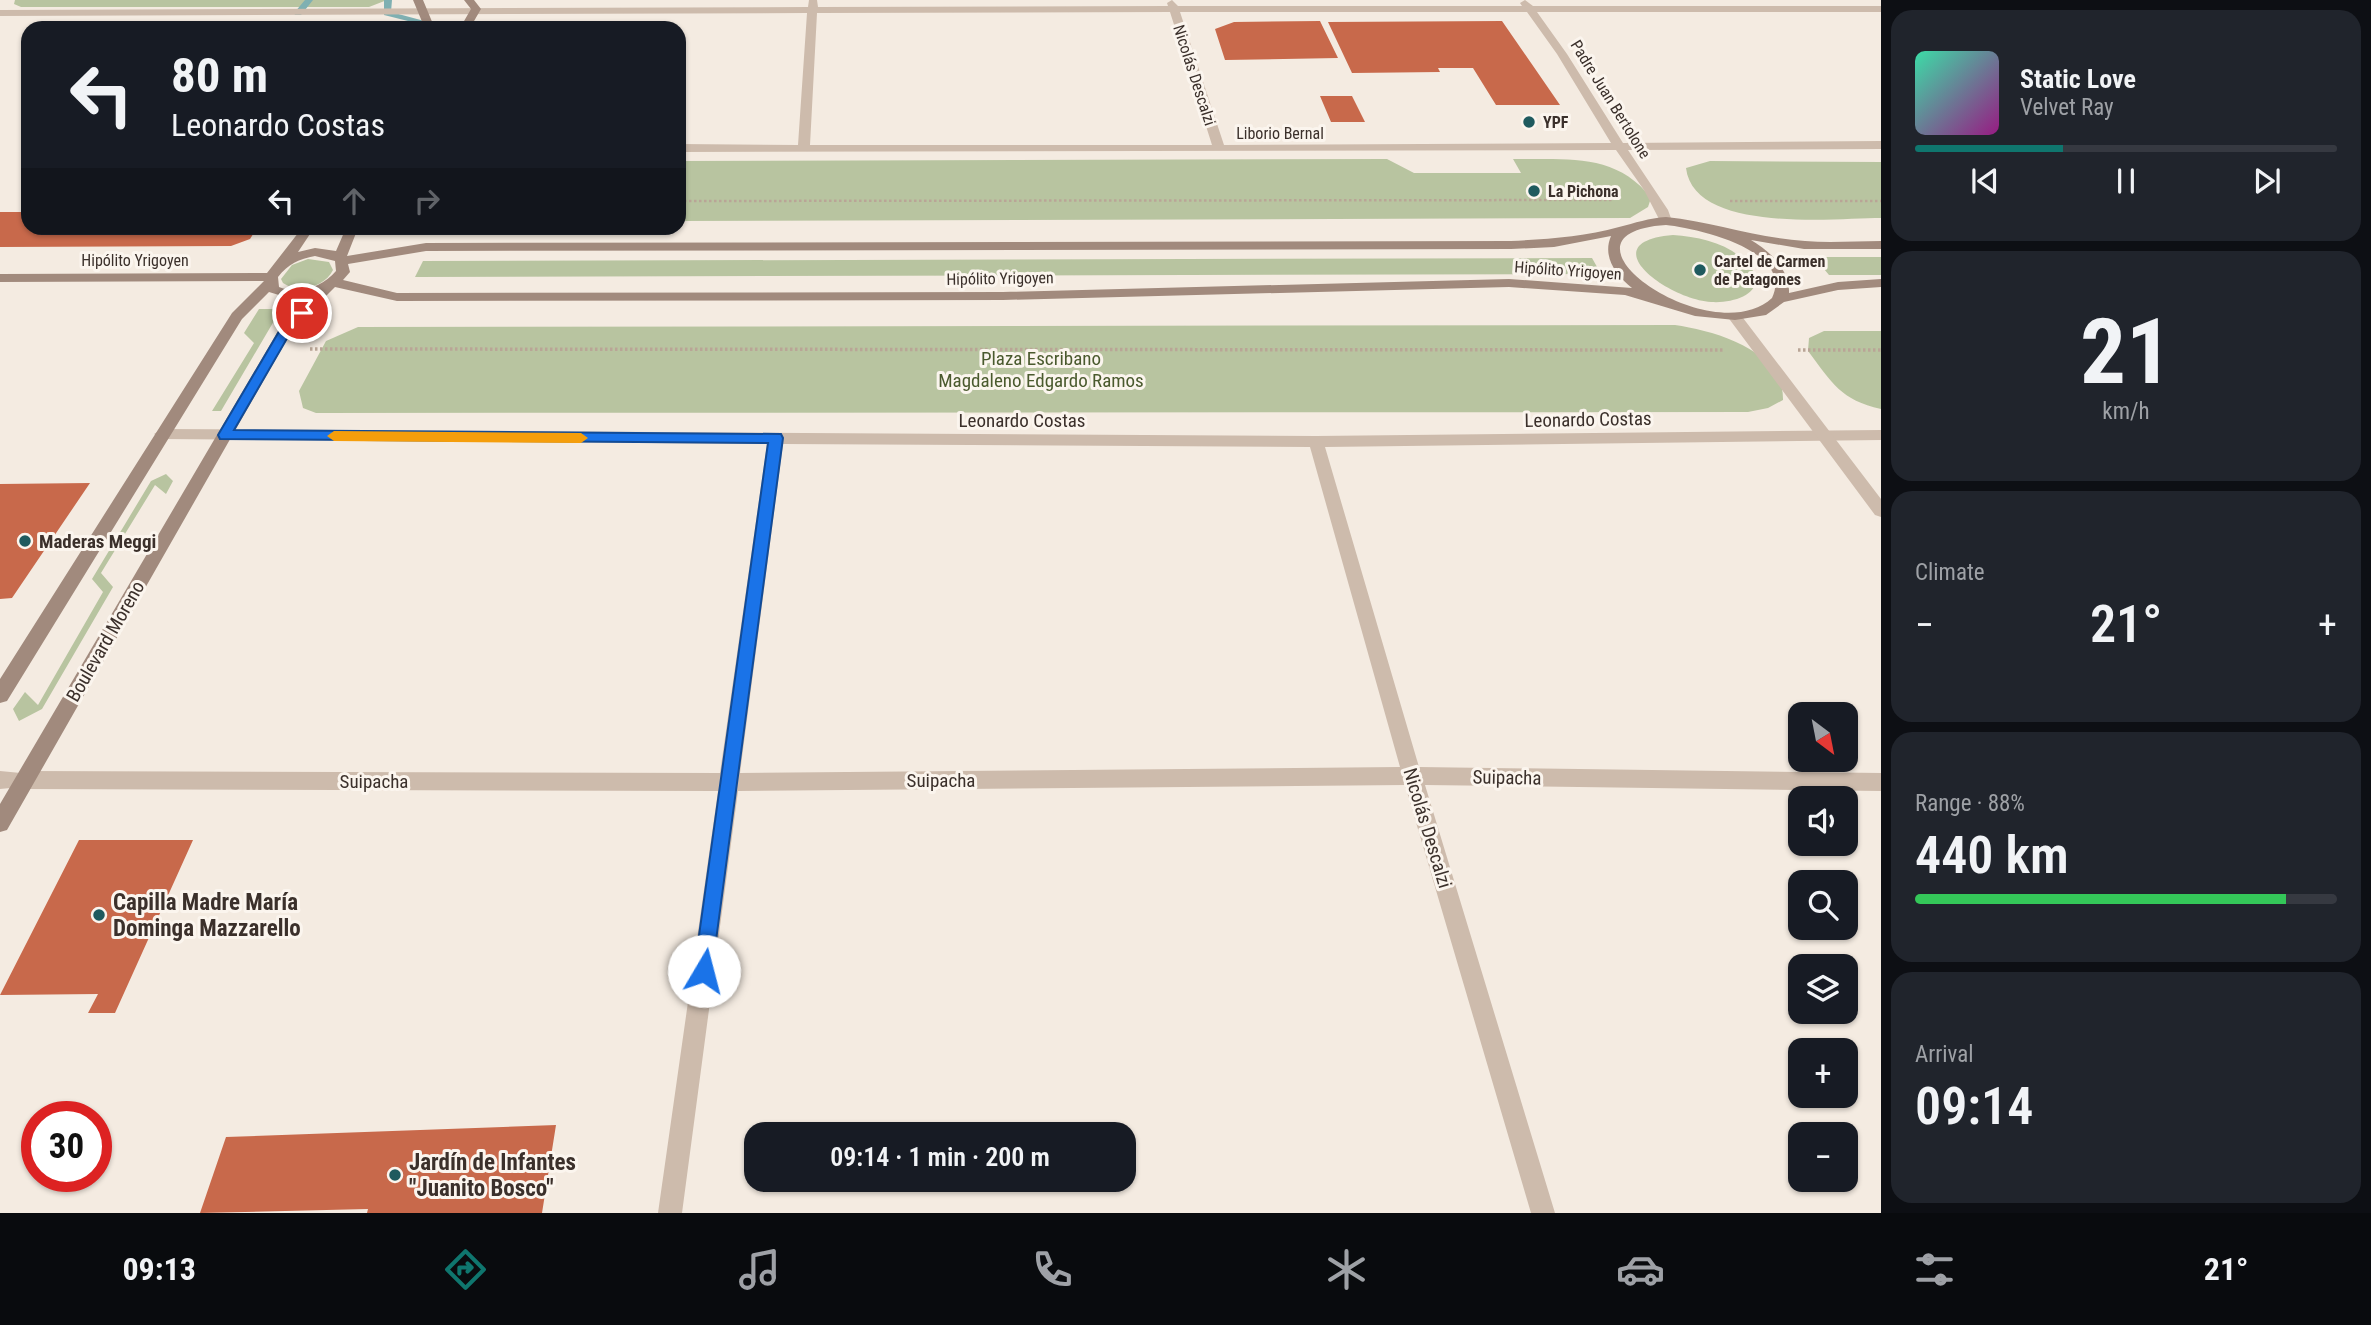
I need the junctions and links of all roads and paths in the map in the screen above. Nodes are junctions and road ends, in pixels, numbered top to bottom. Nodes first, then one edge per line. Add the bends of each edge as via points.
1 (418, 0) edge
2 (473, 4) edge
3 (1526, 4) edge
4 (813, 5) edge
5 (1173, 6) edge
6 (1881, 9) edge
7 (424, 11) junction
8 (0, 13) edge
9 (427, 21) edge
10 (467, 21) edge
11 (1618, 145) junction
12 (1881, 145) edge
13 (686, 148) edge
14 (804, 148) junction
15 (1219, 149) junction
16 (1656, 200) junction
17 (686, 201) edge
18 (1726, 201) dead end
19 (1881, 201) edge
20 (1666, 220) junction
21 (1715, 229) junction
22 (1625, 230) junction
23 (303, 235) edge
24 (350, 235) edge
25 (1881, 245) edge
26 (341, 260) junction
27 (283, 263) junction
28 (0, 278) edge
29 (271, 280) junction
30 (1881, 283) edge
31 (331, 284) junction
32 (1779, 299) junction
33 (1666, 303) junction
34 (1735, 317) junction
35 (275, 349) junction
36 (1761, 350) junction
37 (1881, 350) edge
38 (162, 434) junction
39 (225, 435) junction
40 (1881, 435) edge
41 (1822, 436) junction
42 (776, 438) junction
43 (1317, 442) junction
44 (1881, 512) edge
45 (0, 695) edge
46 (1412, 776) junction
47 (0, 780) edge
48 (24, 780) junction
49 (730, 782) junction
50 (1881, 782) edge
51 (0, 823) edge
52 (670, 1213) edge
53 (1544, 1213) edge

1 - 7 main road
2 - 4 street
2 - 7 street
2 - 10 main road
3 - 5 street
3 - 6 street
3 - 11 street, Padre Juan Bertolone
4 - 5 street
4 - 14 street
5 - 15 street, Nicolás Descalzi
7 - 8 street
7 - 9 main road
11 - 12 street, Liborio Bernal
11 - 15 street, Liborio Bernal
11 - 16 street, Padre Juan Bertolone
13 - 14 street, Liborio Bernal
14 - 15 street, Liborio Bernal
16 - 17 path
16 - 20 street, Padre Juan Bertolone
18 - 19 path
20 - 21 main road
20 - 22 main road, Hipólito Yrigoyen
21 - 25 main road via 1804,245
21 - 32 main road via 1769,261 1783,288
22 - 26 main road, Hipólito Yrigoyen via 1554,243 1511,245 426,247
22 - 33 main road via 1612,250 1616,264 1636,285
23 - 27 main road
24 - 26 main road
26 - 27 main road, Hipólito Yrigoyen via 315,252
26 - 31 main road via 343,272
27 - 29 main road
28 - 29 main road, Hipólito Yrigoyen
29 - 31 main road, Hipólito Yrigoyen via 274,289 290,295
29 - 38 main road via 237,316
30 - 32 main road via 1838,286
31 - 33 main road, Hipólito Yrigoyen via 397,297 1003,296 1509,283 1626,291
31 - 35 main road, Boulevard Moreno via 288,326
32 - 34 main road via 1770,308
33 - 34 main road
34 - 36 street
35 - 36 path
35 - 39 main road, Boulevard Moreno
36 - 37 path
36 - 41 street
38 - 39 street, Leonardo Costas
38 - 45 main road
39 - 42 street, Leonardo Costas
39 - 48 main road, Boulevard Moreno
40 - 41 street, Leonardo Costas
41 - 43 street, Leonardo Costas
41 - 44 street
42 - 43 street, Leonardo Costas
42 - 49 street
43 - 46 street, Nicolás Descalzi
46 - 49 street, Suipacha
46 - 50 street, Suipacha
46 - 53 street, Nicolás Descalzi
47 - 48 street, Suipacha
48 - 49 street, Suipacha
48 - 51 main road, Boulevard Moreno
49 - 52 street

